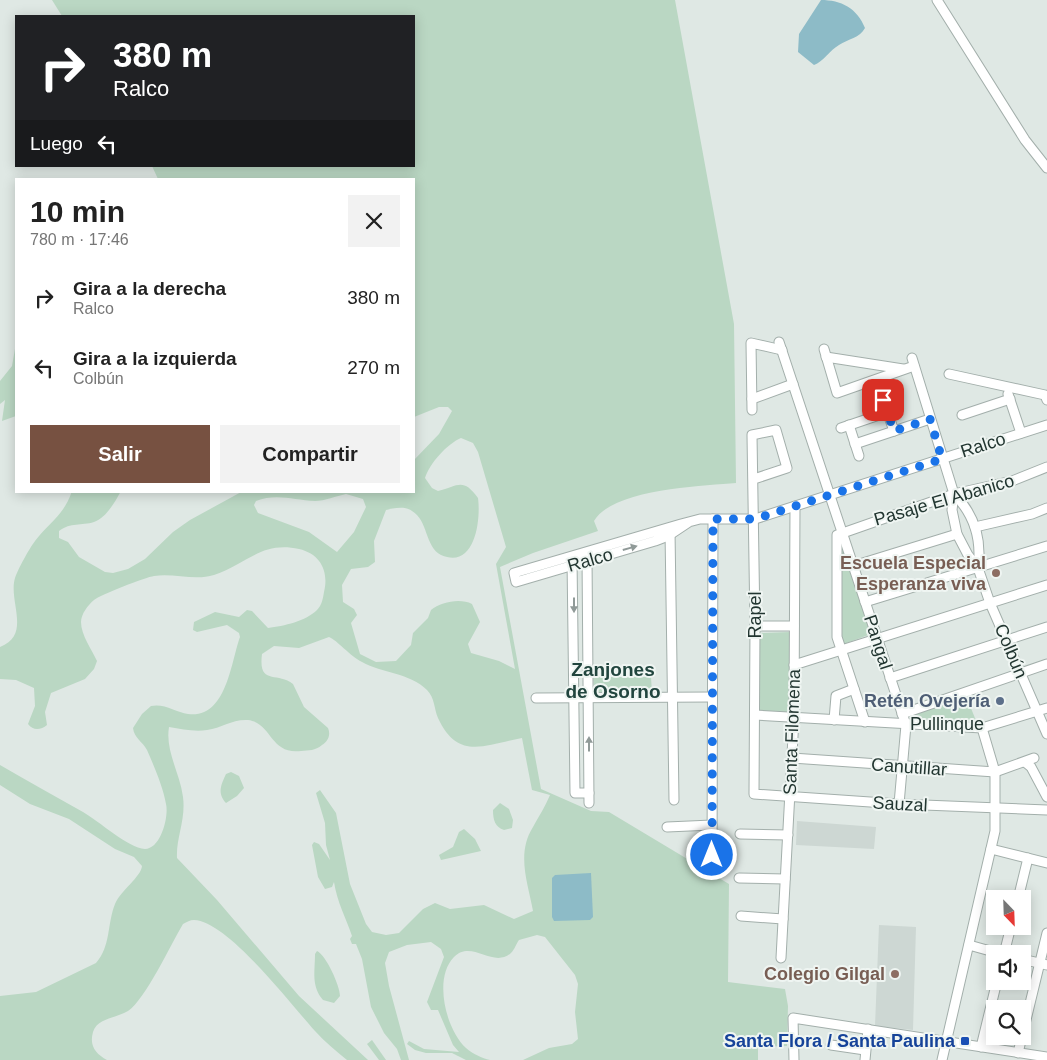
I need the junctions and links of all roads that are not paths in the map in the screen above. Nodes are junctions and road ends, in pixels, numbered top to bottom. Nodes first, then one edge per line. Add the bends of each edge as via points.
1 (937, 0) edge
2 (1047, 168) edge
3 (904, 370) junction
4 (949, 374) dead end
5 (793, 384) junction
6 (1006, 386) junction
7 (752, 399) junction
8 (1010, 399) junction
9 (883, 400) dead end
10 (1047, 400) edge
11 (752, 410) dead end
12 (888, 412) junction
13 (962, 414) dead end
14 (930, 419) junction
15 (1047, 425) edge
16 (894, 431) junction
17 (1021, 433) junction
18 (855, 444) junction
19 (859, 456) dead end
20 (942, 459) junction
21 (1047, 467) edge
22 (754, 479) junction
23 (954, 494) junction
24 (829, 495) junction
25 (795, 506) junction
26 (1047, 508) edge
27 (713, 519) junction
28 (755, 519) junction
29 (975, 527) junction
30 (670, 530) junction
31 (841, 531) junction
32 (957, 534) junction
33 (1047, 546) edge
34 (587, 556) junction
35 (573, 560) junction
36 (853, 566) junction
37 (978, 568) junction
38 (515, 577) dead end
39 (1047, 585) edge
40 (865, 602) junction
41 (990, 603) junction
42 (756, 626) junction
43 (794, 626) junction
44 (1047, 627) edge
45 (877, 638) junction
46 (1007, 640) junction
47 (841, 650) junction
48 (1047, 664) edge
49 (794, 665) junction
50 (1021, 673) junction
51 (574, 674) junction
52 (589, 674) junction
53 (890, 678) junction
54 (854, 689) junction
55 (674, 697) junction
56 (712, 697) junction
57 (536, 698) dead end
58 (574, 698) junction
59 (589, 698) junction
60 (1047, 708) edge
61 (1036, 711) junction
62 (902, 714) junction
63 (755, 715) junction
64 (794, 718) junction
65 (834, 720) junction
66 (865, 722) junction
67 (906, 724) junction
68 (982, 728) junction
69 (1047, 734) edge
70 (792, 758) junction
71 (902, 767) junction
72 (995, 772) junction
73 (589, 793) junction
74 (754, 794) joint
75 (790, 797) junction
76 (1047, 797) edge
77 (674, 800) dead end
78 (589, 803) dead end
79 (899, 804) junction
80 (995, 808) junction
81 (1047, 810) edge
82 (712, 825) junction
83 (667, 826) dead end
84 (740, 834) dead end
85 (788, 835) junction
86 (991, 849) junction
87 (1028, 858) junction
88 (1047, 863) edge
89 (712, 870) dead end
90 (739, 878) dead end
91 (785, 879) junction
92 (1020, 890) edge
93 (741, 916) dead end
94 (783, 919) junction
95 (1047, 933) edge
96 (969, 945) junction
97 (986, 950) edge
98 (782, 958) dead end
99 (1043, 964) edge
100 (995, 990) edge
101 (868, 1029) junction
102 (946, 1041) junction
103 (831, 1045) dead end
104 (981, 1047) junction
105 (866, 1050) junction
106 (1018, 1053) junction
107 (1047, 1057) edge
108 (794, 1060) edge
109 (865, 1060) edge
110 (942, 1060) edge

1 - 2 street via 1025,140
3 - 3 street via 838,393 825,353
3 - 14 street, Colbún via 913,362
4 - 6 street
5 - 7 street
5 - 7 street, Pangal via 781,346 751,343
5 - 24 street, Pangal
6 - 8 street
6 - 10 street via 1045,395
7 - 11 street
8 - 13 street
8 - 17 street
9 - 12 street
12 - 16 street
12 - 18 street via 845,427
14 - 16 street
14 - 20 street, Colbún
15 - 17 street, Ralco
16 - 18 street
17 - 20 street, Ralco
18 - 19 street
20 - 23 street, Colbún
20 - 24 street, Ralco
21 - 23 street, Pasaje El Abanico via 1012,481
22 - 22 street, Rapel via 752,436 776,430 787,468
22 - 28 street, Rapel
23 - 29 street, Colbún
23 - 31 street, Pasaje El Abanico
23 - 32 street, Colbún via 952,510
24 - 25 street, Ralco
24 - 31 street, Pangal
25 - 28 street, Ralco
25 - 43 street, Santa Filomena
26 - 29 street
27 - 28 street, Ralco
27 - 30 street, Ralco via 689,522
27 - 56 street
28 - 42 street, Rapel
29 - 37 street, Colbún via 979,543
30 - 34 street, Ralco
30 - 55 street
31 - 36 street, Pangal
31 - 47 street via 837,534 837,637
32 - 36 street
32 - 37 street, Colbún
33 - 37 street
34 - 35 street, Ralco
34 - 52 street
35 - 38 street, Ralco
35 -> 51 street
36 - 40 street, Pangal
37 - 40 street
37 - 41 street, Colbún
39 - 41 street
40 - 45 street, Pangal
41 - 45 street
41 - 46 street, Colbún
42 - 43 street
42 - 63 street, Rapel
43 - 49 street, Santa Filomena
44 - 46 street
45 - 47 street
45 - 53 street, Pangal
46 - 50 street, Colbún
46 - 53 street
47 - 49 street
47 - 54 street
48 - 50 street
49 - 64 street, Santa Filomena
50 - 61 street, Colbún
50 - 62 street
51 - 52 street
51 - 58 street
52 - 59 street
53 - 62 street, Pangal
54 - 65 street via 836,696
54 - 66 street
55 - 56 street
55 - 59 street
55 - 77 street
56 - 82 street
57 - 58 street
58 - 59 street
58 - 73 street via 575,793
73 -> 59 street
60 - 61 street, Pullinque
61 - 68 street, Pullinque
61 - 69 street, Colbún
62 - 67 street, Pangal
63 - 64 street, Pullinque
63 - 74 street, Rapel
64 - 65 street, Pullinque
64 - 70 street, Santa Filomena
65 - 66 street, Pullinque
66 - 67 street, Pullinque
67 - 68 street, Pullinque
67 - 71 street, Pangal
68 - 72 street
70 - 71 street, Canutillar
70 - 75 street, Santa Filomena
71 - 72 street, Canutillar
71 - 79 street, Pangal
72 - 76 street, Canutillar via 1029,760
72 - 80 street
73 - 78 street
74 - 75 street, Sauzal
75 - 79 street, Sauzal
75 - 85 street, Santa Filomena
79 - 80 street, Sauzal
80 - 81 street, Sauzal
80 - 86 street
82 - 83 street
82 - 89 street
84 - 85 street
85 - 91 street, Santa Filomena
86 - 87 street
86 - 96 street
87 - 88 street
87 - 92 street
90 - 91 street
91 - 94 street, Santa Filomena
93 - 94 street
94 - 98 street, Santa Filomena
95 - 99 street
96 - 97 street
96 - 102 street
99 - 106 street
100 - 104 street
101 - 102 street
101 - 105 street
101 - 108 street via 793,1018
102 - 104 street
102 - 110 street
103 - 105 street
104 - 106 street
105 - 109 street
106 - 107 street

